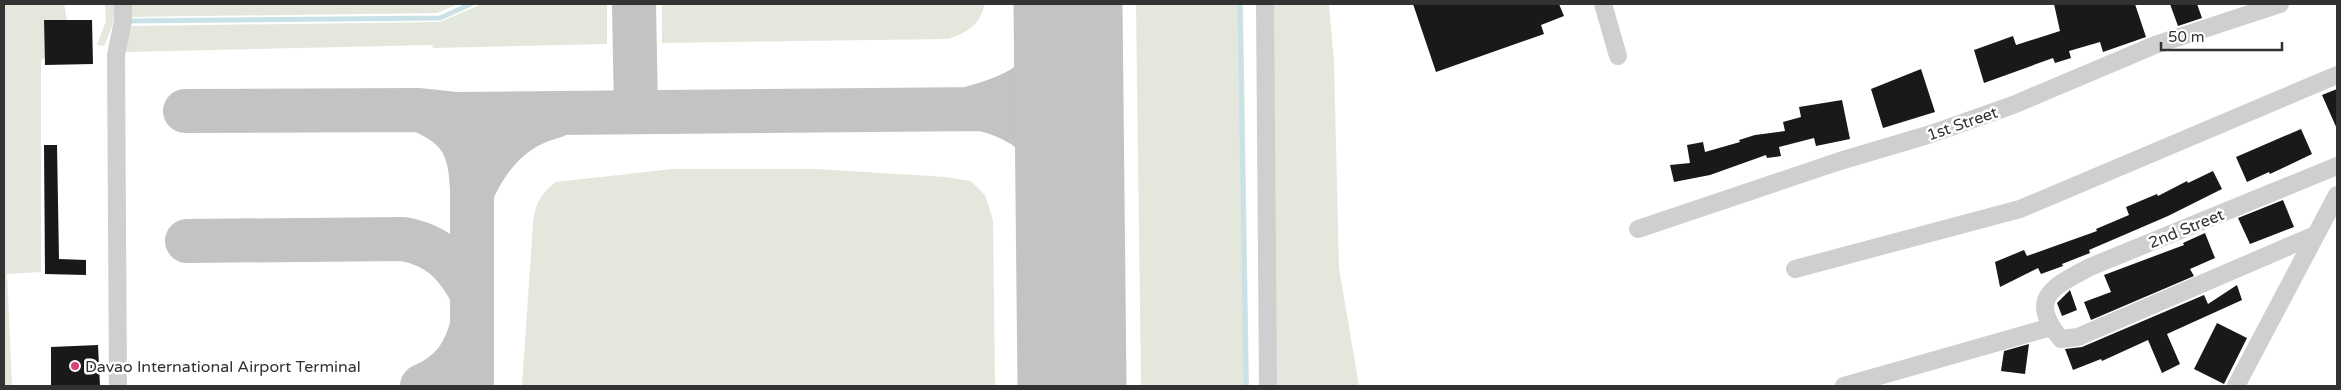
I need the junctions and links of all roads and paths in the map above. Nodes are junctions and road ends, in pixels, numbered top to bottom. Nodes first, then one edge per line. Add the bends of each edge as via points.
1 (122, 4) edge
2 (1265, 4) edge
3 (1603, 4) edge
4 (2280, 4) edge
5 (1618, 56) dead end
6 (2337, 75) edge
7 (2337, 166) edge
8 (2337, 195) edge
9 (1638, 229) dead end
10 (2315, 235) junction
11 (1796, 268) dead end
12 (2051, 327) junction
13 (118, 386) edge
14 (1268, 386) edge
15 (1844, 386) edge
16 (2236, 386) edge

1 - 13 street via 123,21 116,55
2 - 14 street
3 - 5 street
4 - 9 street, 1st Street via 2155,45 2013,105
6 - 11 street via 2020,209
7 - 12 street, 2nd Street via 2090,267 2047,294 2044,303
8 - 10 street
10 - 12 street via 2078,336 2061,338
10 - 16 street
12 - 15 street

